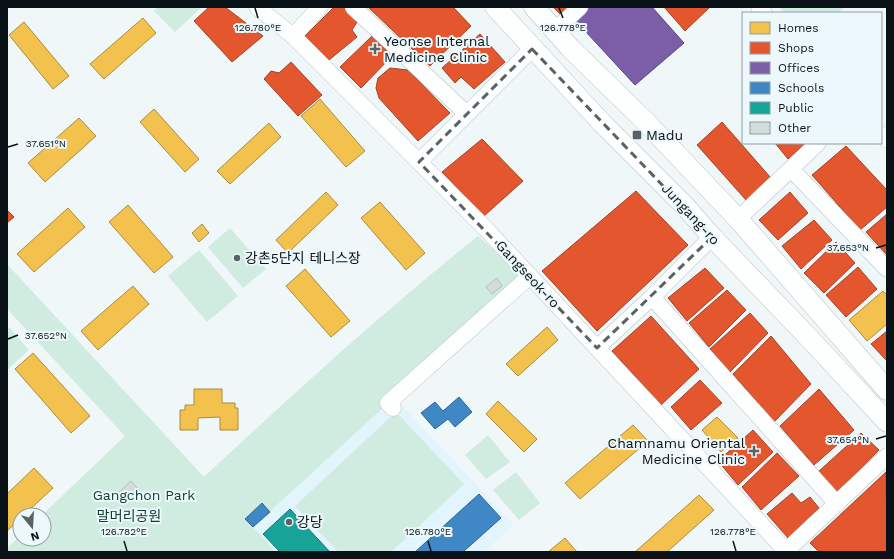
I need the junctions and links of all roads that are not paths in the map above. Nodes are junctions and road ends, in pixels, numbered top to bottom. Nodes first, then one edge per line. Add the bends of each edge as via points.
1 (257, 7) edge
2 (320, 7) edge
3 (353, 7) edge
4 (494, 7) edge
5 (534, 7) edge
6 (580, 7) edge
7 (553, 29) junction
8 (293, 36) junction
9 (532, 49) junction
10 (467, 114) junction
11 (817, 144) edge
12 (419, 162) junction
13 (791, 169) junction
14 (738, 219) junction
15 (712, 237) junction
16 (887, 269) edge
17 (530, 276) junction
18 (652, 297) junction
19 (597, 348) junction
20 (887, 390) edge
21 (393, 408) dead end
22 (887, 422) edge
23 (887, 456) edge
24 (837, 504) junction
25 (787, 551) edge

1 - 8 street, Gangseok-ro
2 - 8 street
3 - 10 street
4 - 9 main road, Jungang-ro
5 - 7 main road
6 - 7 street
7 - 14 main road
8 - 12 street, Gangseok-ro
9 - 10 street
9 - 15 main road, Jungang-ro
10 - 12 street
11 - 13 street
12 - 17 street, Gangseok-ro
13 - 14 street
13 - 16 street
14 - 20 main road
15 - 18 street
15 - 22 main road, Jungang-ro
17 - 19 street, Gangseok-ro
17 - 21 street via 388,403
18 - 19 street
18 - 24 street
19 - 25 street, Gangseok-ro
23 - 24 street
24 - 25 street

